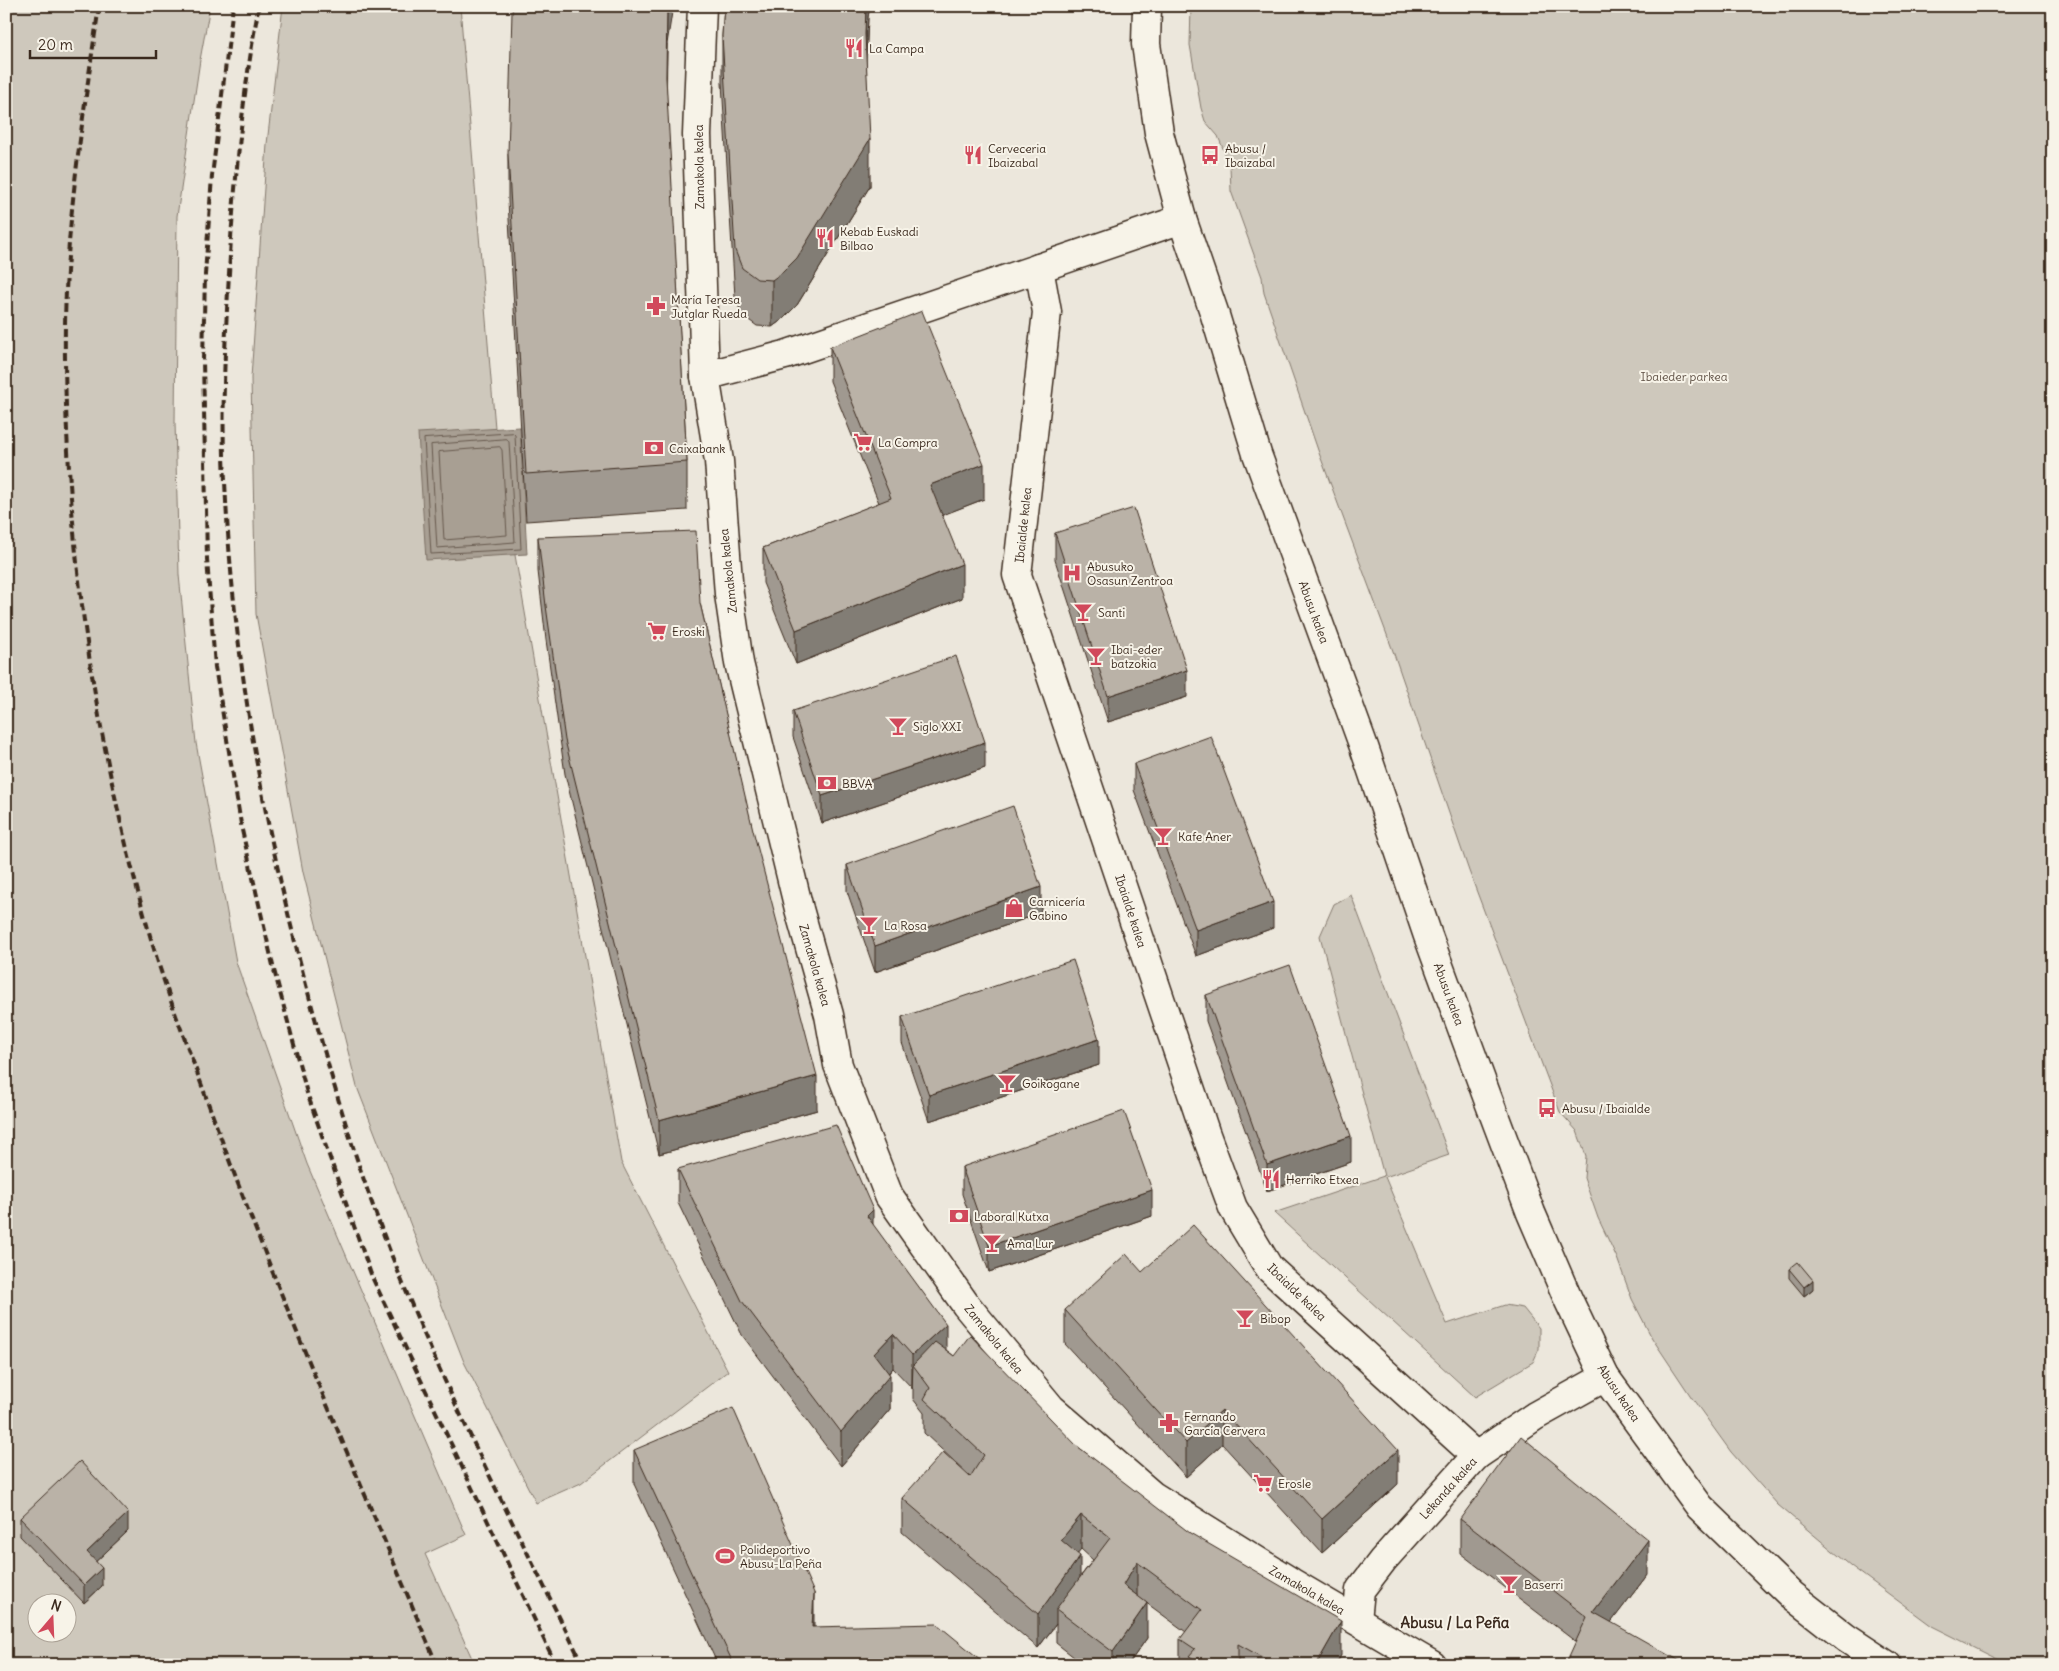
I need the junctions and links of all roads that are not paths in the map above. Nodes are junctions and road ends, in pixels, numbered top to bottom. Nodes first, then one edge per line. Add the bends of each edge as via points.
1 (702, 6) edge
2 (1147, 6) edge
3 (1182, 219) junction
4 (1039, 268) junction
5 (705, 376) junction
6 (1605, 1377) junction
7 (1476, 1456) junction
8 (1357, 1620) junction
9 (1432, 1665) edge
10 (1887, 1665) edge

1 - 5 street, Zamakola kalea via 697,135
2 - 3 street, Abusu kalea via 1146,44 1159,134
3 - 4 street
3 - 6 street, Abusu kalea via 1257,454 1364,747 1445,982 1531,1213
4 - 5 street via 785,355
4 - 7 street, Ibaialde kalea via 1047,312 1017,575 1205,1132 1233,1208 1269,1268
5 - 8 street, Zamakola kalea via 719,461 729,594 739,663 799,909 829,1015 838,1065 889,1196 966,1305 1051,1408 1153,1496
6 - 7 street, Lekanda kalea via 1535,1416
6 - 10 street, Abusu kalea via 1700,1507 1790,1595
7 - 8 street, Lekanda kalea via 1360,1590
8 - 9 street, Zamakola kalea

